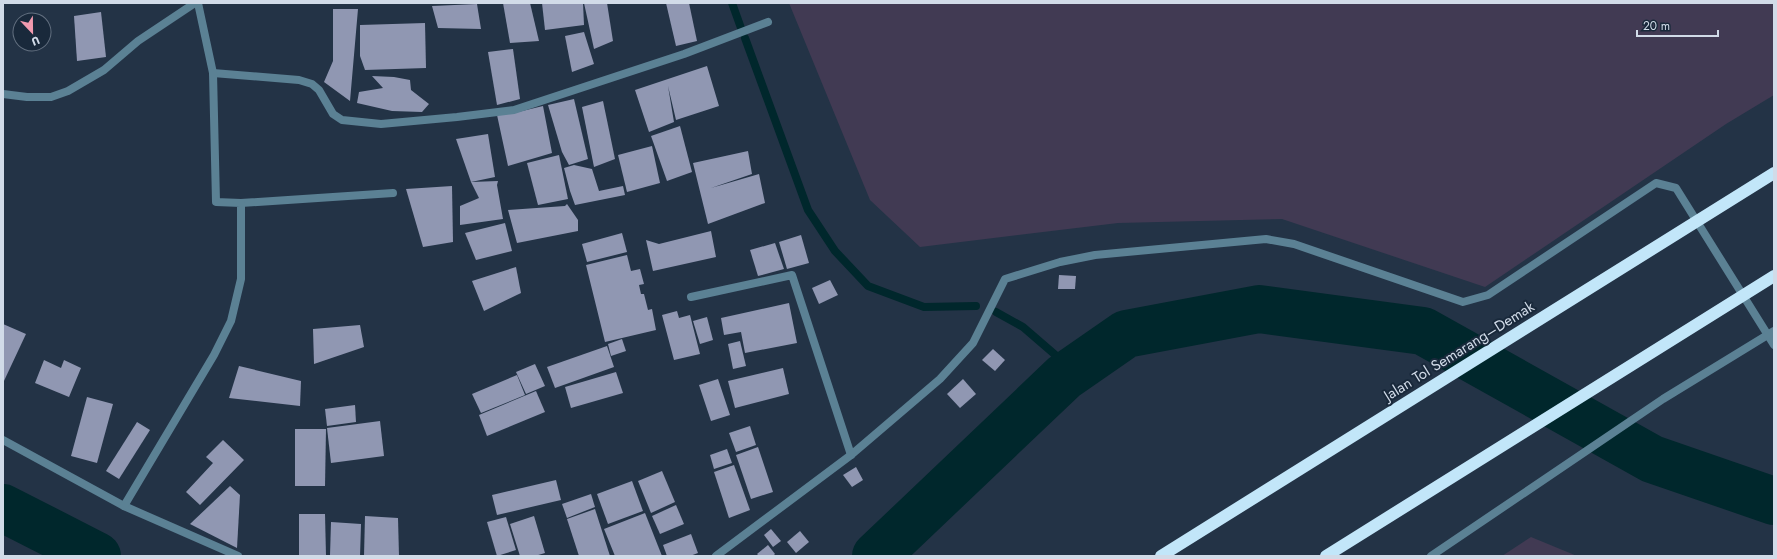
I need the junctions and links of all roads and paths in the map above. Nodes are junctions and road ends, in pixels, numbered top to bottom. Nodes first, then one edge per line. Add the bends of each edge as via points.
1 (196, 3) edge
2 (768, 22) dead end
3 (213, 73) junction
4 (3, 94) edge
5 (1774, 172) edge
6 (393, 193) dead end
7 (241, 203) junction
8 (1774, 276) edge
9 (691, 297) dead end
10 (1771, 333) edge
11 (1774, 345) edge
12 (3, 440) edge
13 (851, 455) junction
14 (124, 506) junction
15 (238, 556) edge
16 (716, 556) edge
17 (1161, 556) edge
18 (1326, 556) edge
19 (1431, 556) edge

1 - 3 street
1 - 4 street via 138,41 104,70 68,91 51,97
2 - 3 street via 684,54 514,110 404,122 381,124 342,120 333,114 319,90 312,84 299,80
3 - 7 street via 216,202
5 - 17 highway, Jalan Tol Semarang–Demak
6 - 7 street
7 - 14 street via 241,279 231,322 214,356
8 - 18 highway
9 - 13 street via 792,275
10 - 11 street
10 - 13 street via 1676,188 1656,183 1488,295 1463,302 1294,244 1266,239 1095,255 1005,278 973,342 940,379
10 - 19 street via 1663,399
12 - 14 street
13 - 16 street
14 - 15 street

